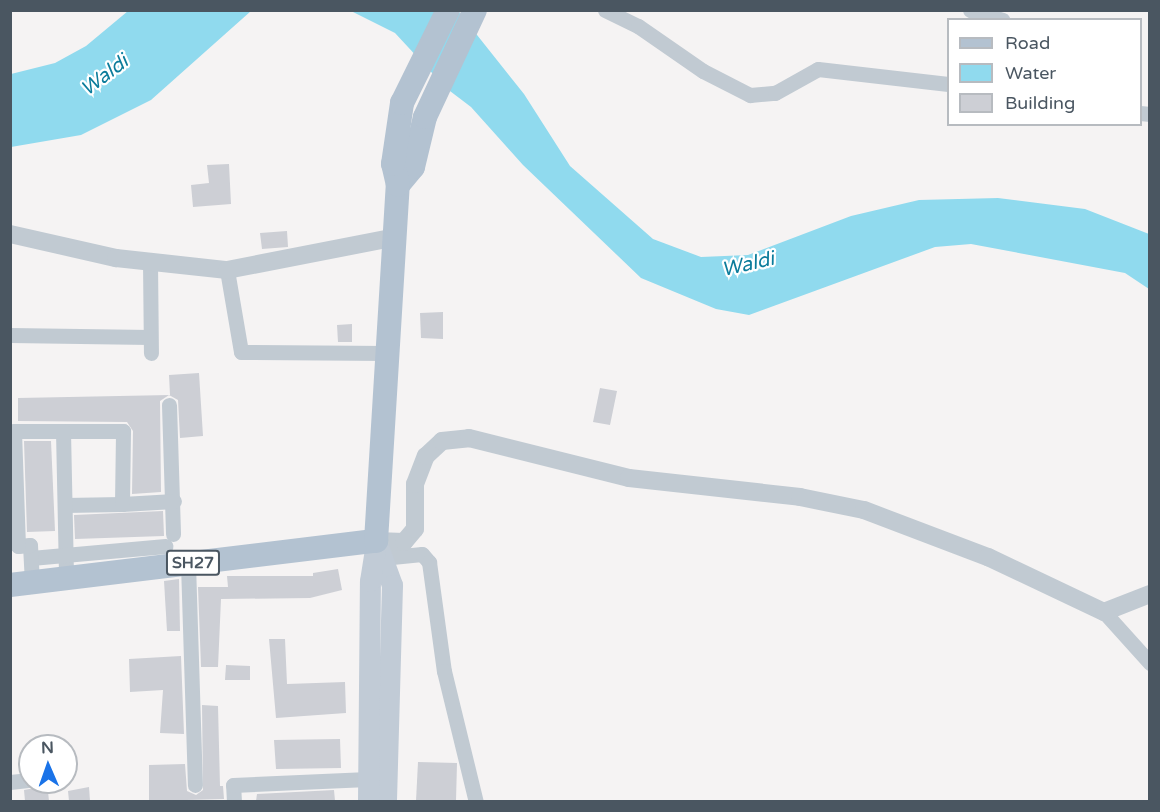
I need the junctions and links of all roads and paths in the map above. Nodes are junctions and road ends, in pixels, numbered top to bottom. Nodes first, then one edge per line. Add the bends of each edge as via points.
1 (448, 10) edge
2 (475, 10) edge
3 (605, 10) edge
4 (970, 10) edge
5 (996, 18) edge
6 (947, 84) edge
7 (398, 185) junction
8 (10, 234) edge
9 (392, 238) junction
10 (150, 262) junction
11 (227, 270) junction
12 (10, 335) edge
13 (387, 353) junction
14 (169, 405) dead end
15 (63, 431) junction
16 (174, 501) junction
17 (122, 504) junction
18 (65, 505) junction
19 (379, 550) junction
20 (31, 558) junction
21 (188, 564) junction
22 (66, 567) junction
23 (21, 584) edge
24 (1147, 595) edge
25 (1104, 612) junction
26 (1149, 663) edge
27 (368, 779) junction
28 (195, 785) dead end
29 (234, 801) edge
30 (368, 801) edge
31 (386, 801) edge
32 (476, 801) edge

1 - 7 main road via 402,103 393,164
2 - 7 main road via 425,117 413,167
3 - 6 street via 638,26 703,71 750,95 775,93 801,75 818,69
4 - 5 street
7 - 9 main road
8 - 10 street
9 - 11 street
9 - 13 main road
10 - 11 street
10 - 12 street via 151,345
11 - 13 street via 241,352
13 - 19 main road
14 - 16 street
15 - 17 street via 123,431
15 - 18 street
15 - 20 street via 14,431 18,546 30,545
16 - 17 street
16 - 22 street via 169,540
17 - 18 street
18 - 22 street
19 - 21 main road, SH27
19 - 25 street via 404,542 415,529 415,483 426,456 442,441 469,438 629,478 800,497 864,510 988,557
19 - 27 main road via 370,581
19 - 31 main road via 392,585
19 - 32 street via 423,554 429,562 444,671
20 - 22 street
20 - 23 street
21 - 22 main road, SH27
21 - 28 street
22 - 23 main road, SH27
24 - 25 street
25 - 26 street
27 - 29 street via 233,785
27 - 30 main road

